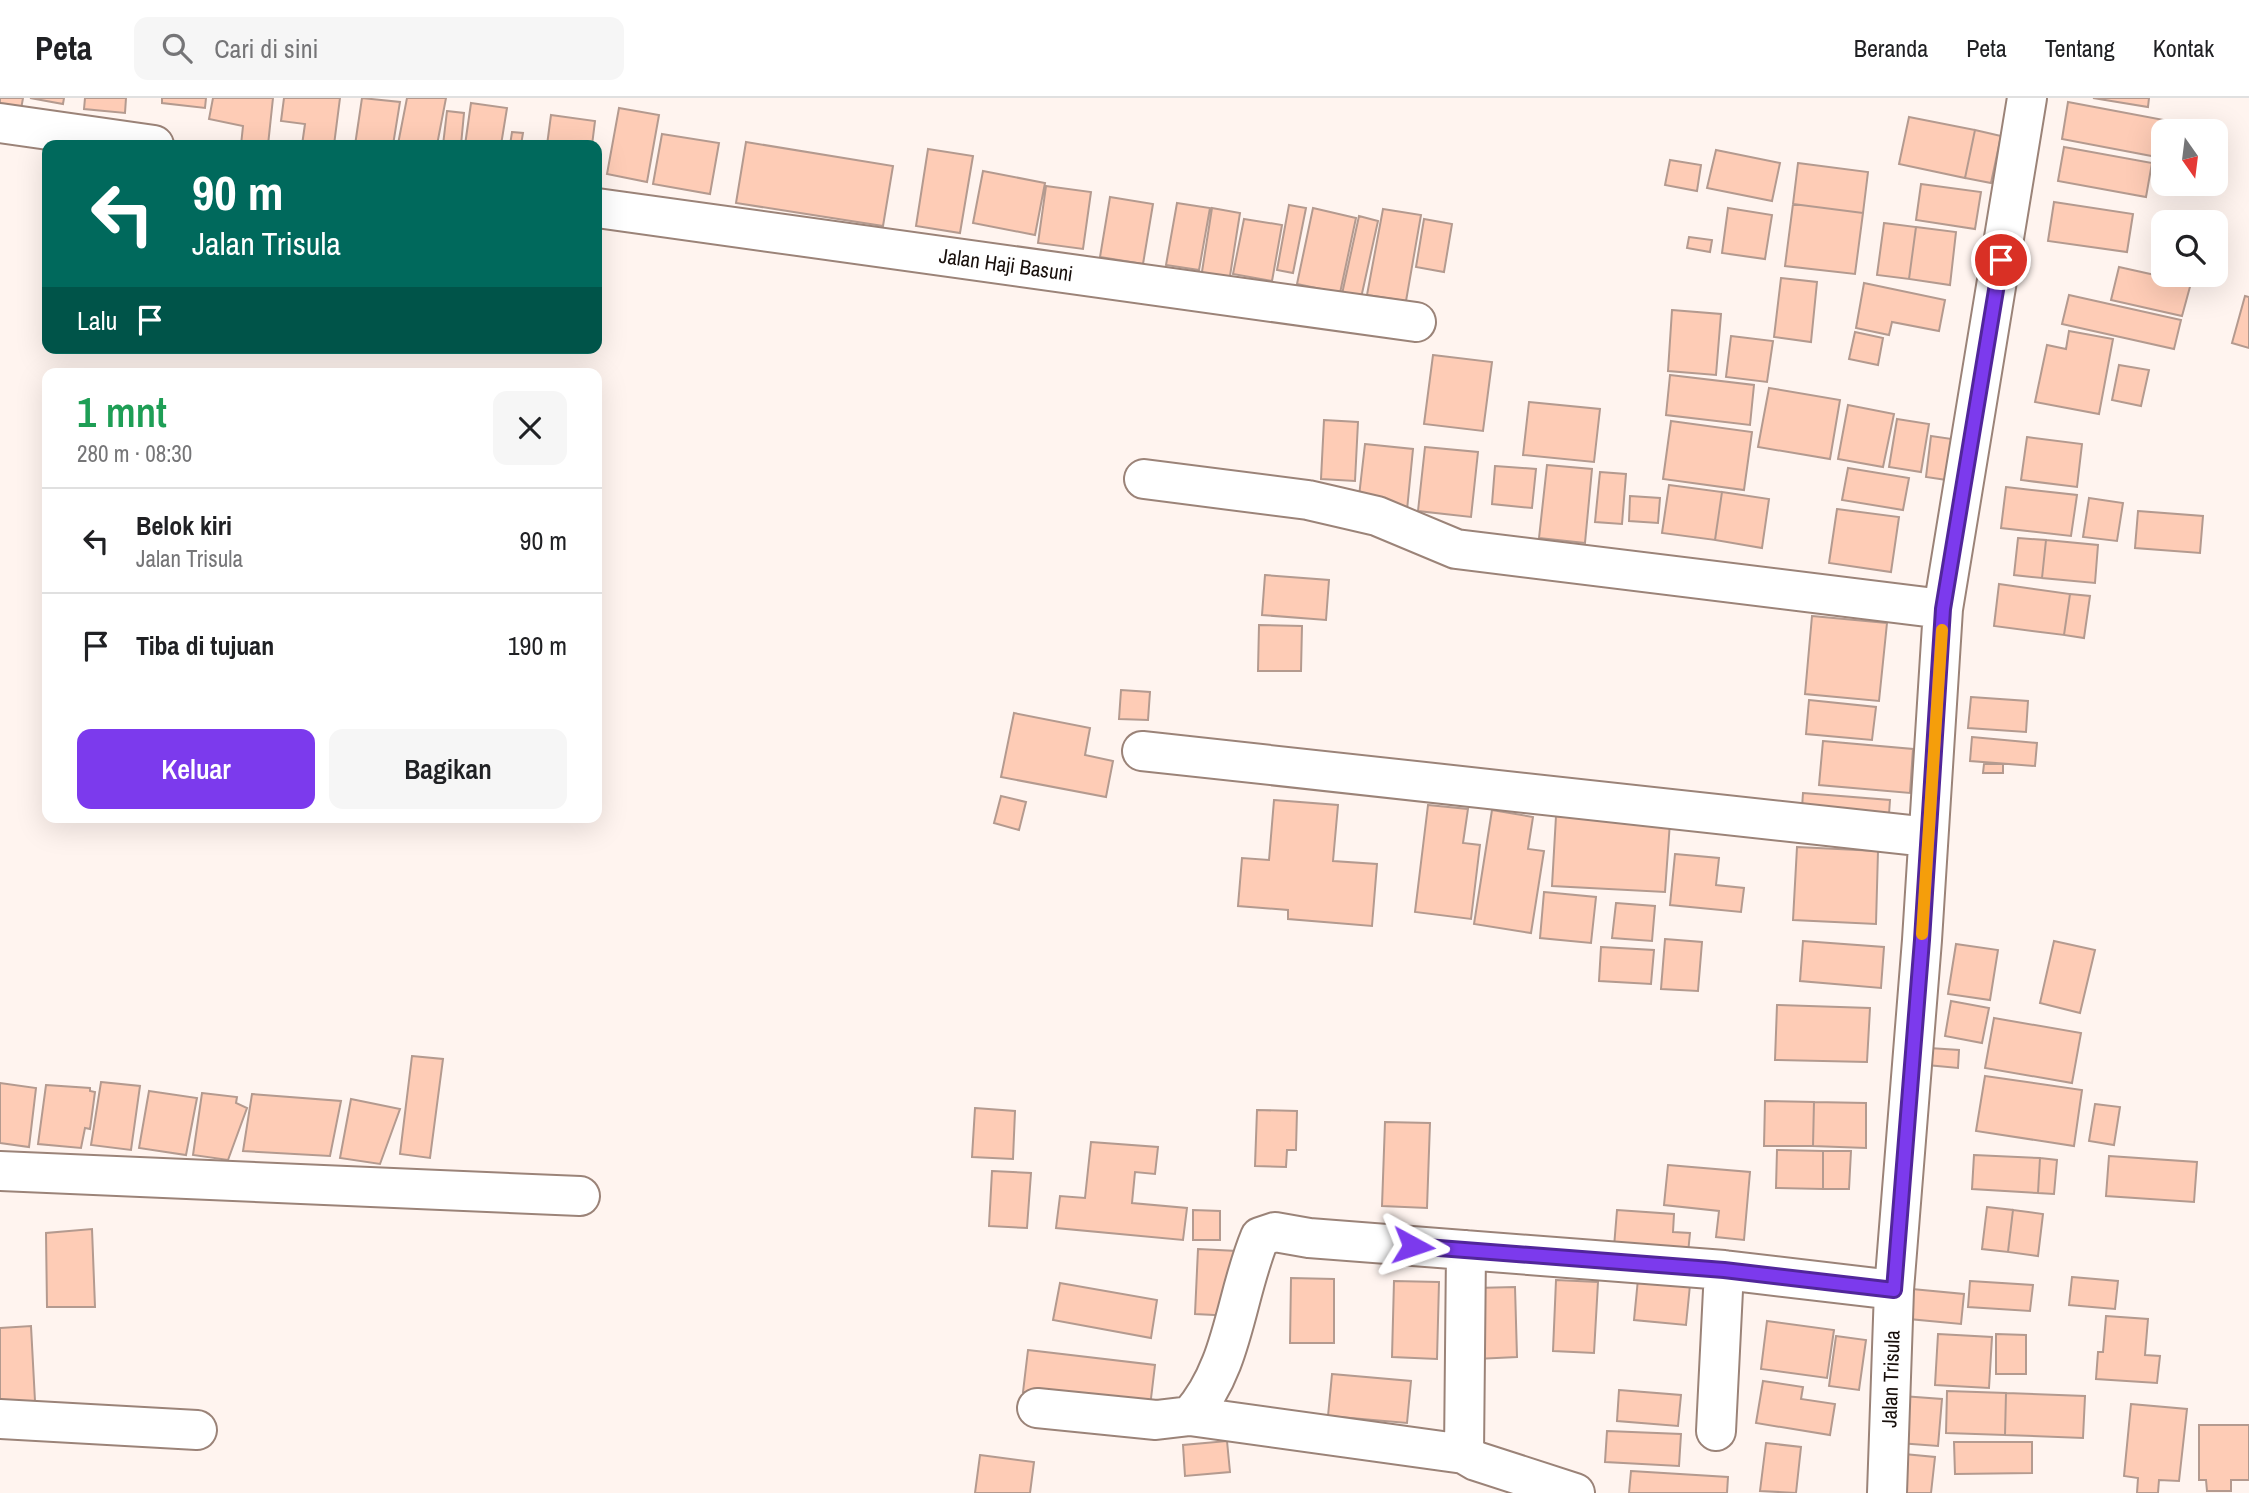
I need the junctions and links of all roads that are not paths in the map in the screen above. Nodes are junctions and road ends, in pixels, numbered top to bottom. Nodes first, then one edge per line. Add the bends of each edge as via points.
1 (2027, 98) edge
2 (0, 123) edge
3 (119, 140) edge
4 (602, 209) edge
5 (1416, 322) dead end
6 (1144, 479) dead end
7 (1943, 609) junction
8 (1142, 751) dead end
9 (1928, 837) junction
10 (0, 1171) edge
11 (580, 1196) dead end
12 (1466, 1250) junction
13 (1724, 1270) junction
14 (1894, 1290) junction
15 (1037, 1408) dead end
16 (1190, 1416) junction
17 (0, 1419) edge
18 (197, 1430) dead end
19 (1716, 1431) dead end
20 (1464, 1454) junction
21 (1575, 1493) edge
22 (1887, 1493) edge

1 - 7 street, Jalan Trisula
2 - 3 street
4 - 5 street, Jalan Haji Basuni
6 - 7 street via 1308,500 1377,516 1456,549
7 - 9 street, Jalan Trisula
8 - 9 street
9 - 14 street, Jalan Trisula
10 - 11 street
12 - 13 street
12 - 16 street via 1275,1232 1260,1237 1220,1370 1208,1397
12 - 20 street
13 - 14 street
13 - 19 street
14 - 22 street, Jalan Trisula
15 - 16 street via 1156,1420
16 - 20 street
17 - 18 street
20 - 21 street

